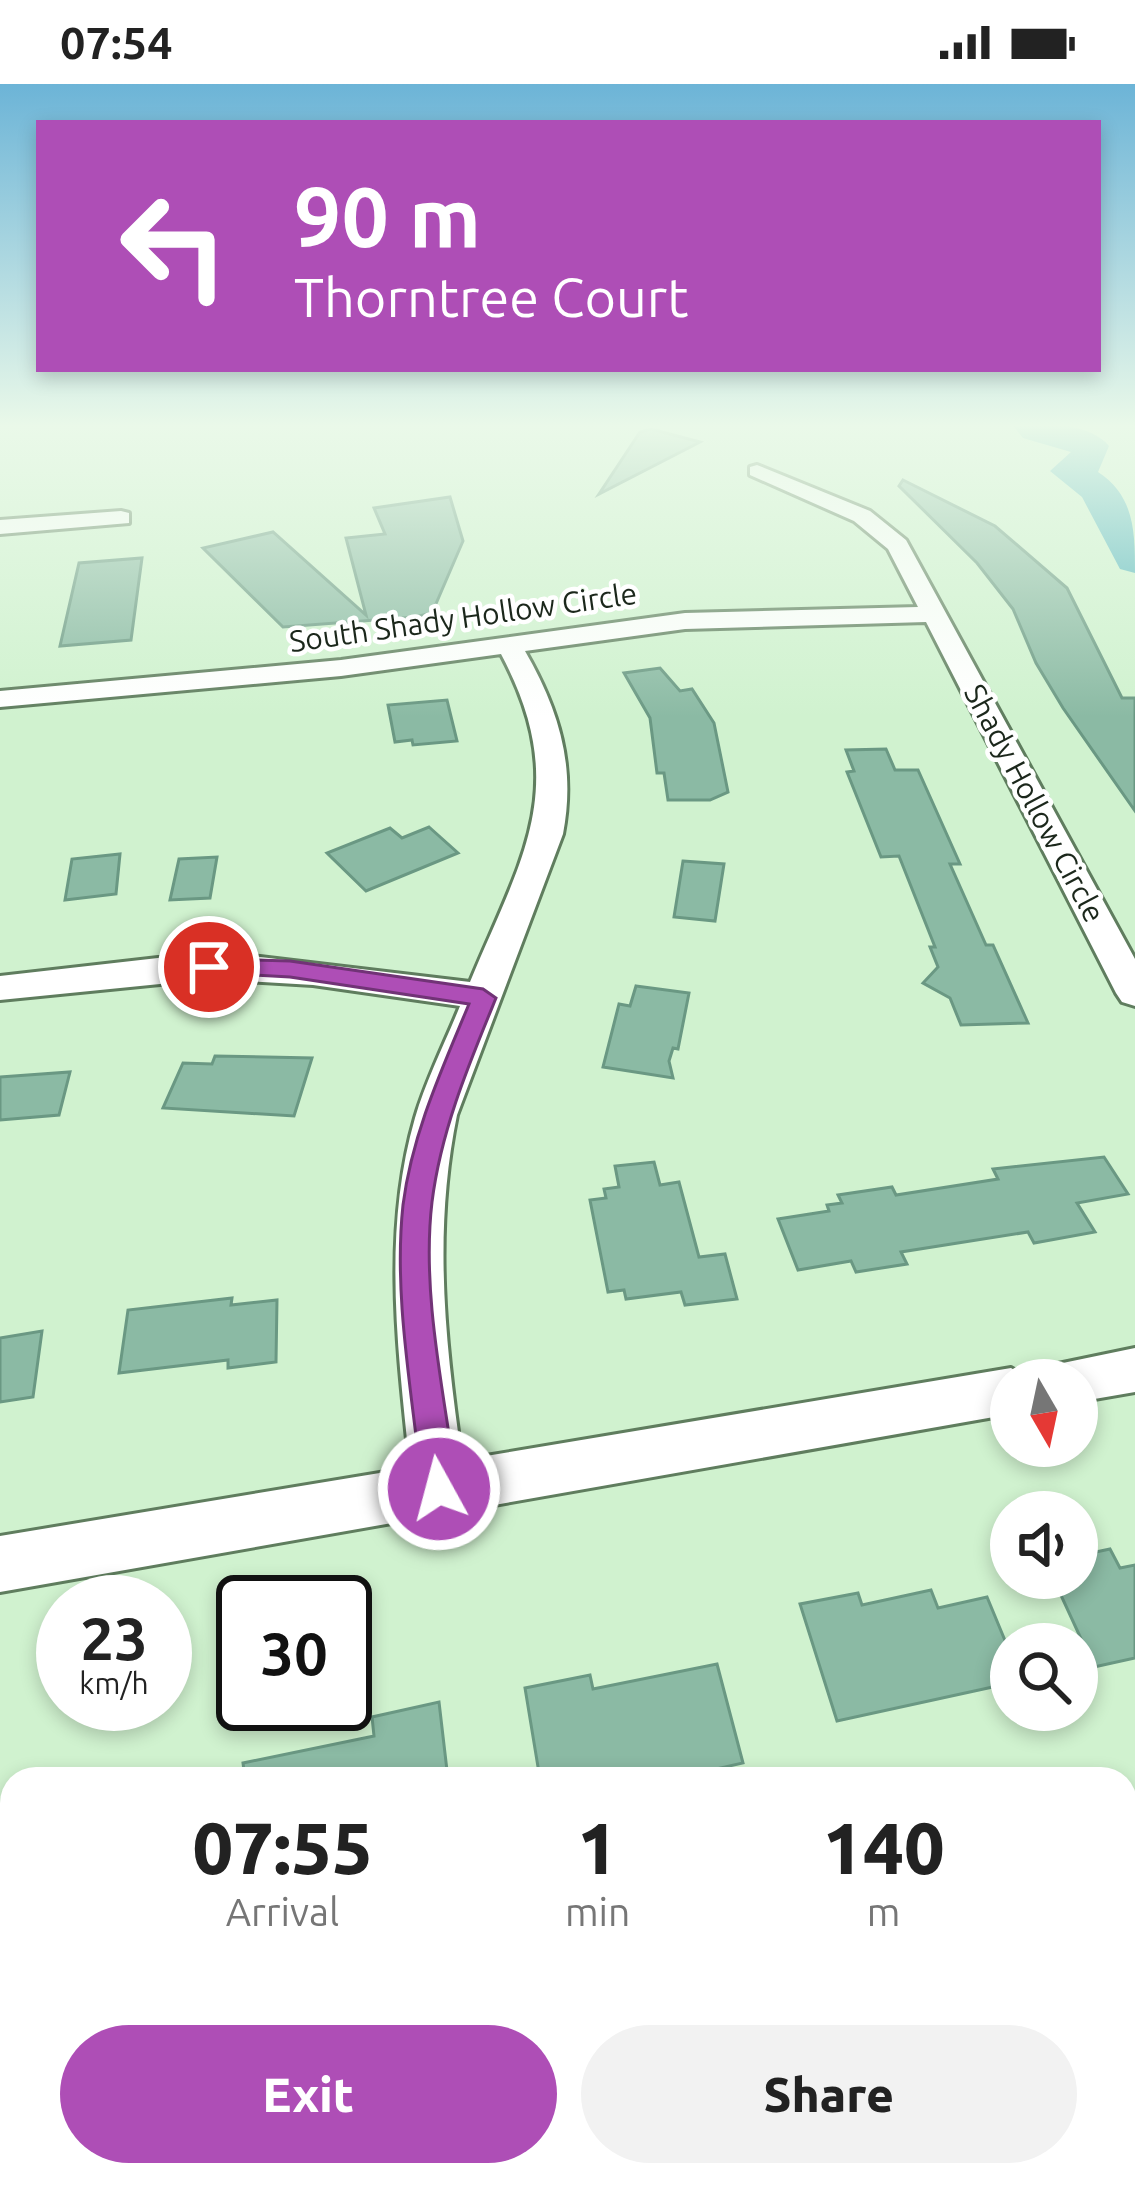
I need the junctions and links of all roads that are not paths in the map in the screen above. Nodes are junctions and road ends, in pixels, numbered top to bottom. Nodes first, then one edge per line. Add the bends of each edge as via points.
1 (79, 521) edge
2 (869, 521) edge
3 (0, 527) edge
4 (936, 614) junction
5 (509, 645) junction
6 (0, 699) edge
7 (0, 988) edge
8 (1135, 993) edge
9 (483, 998) junction
10 (1135, 1370) edge
11 (1098, 1376) edge
12 (990, 1395) edge
13 (439, 1489) junction
14 (0, 1564) edge

1 - 3 street
2 - 4 street, Shady Hollow Circle via 898,545
4 - 5 street, South Shady Hollow Circle via 713,619
4 - 8 street, Shady Hollow Circle
5 - 6 street, South Shady Hollow Circle
5 - 9 street via 549,728 556,800
7 - 9 street via 228,967
9 - 13 street via 436,1114 418,1202 415,1265
10 - 11 street
12 - 13 street
13 - 14 street

